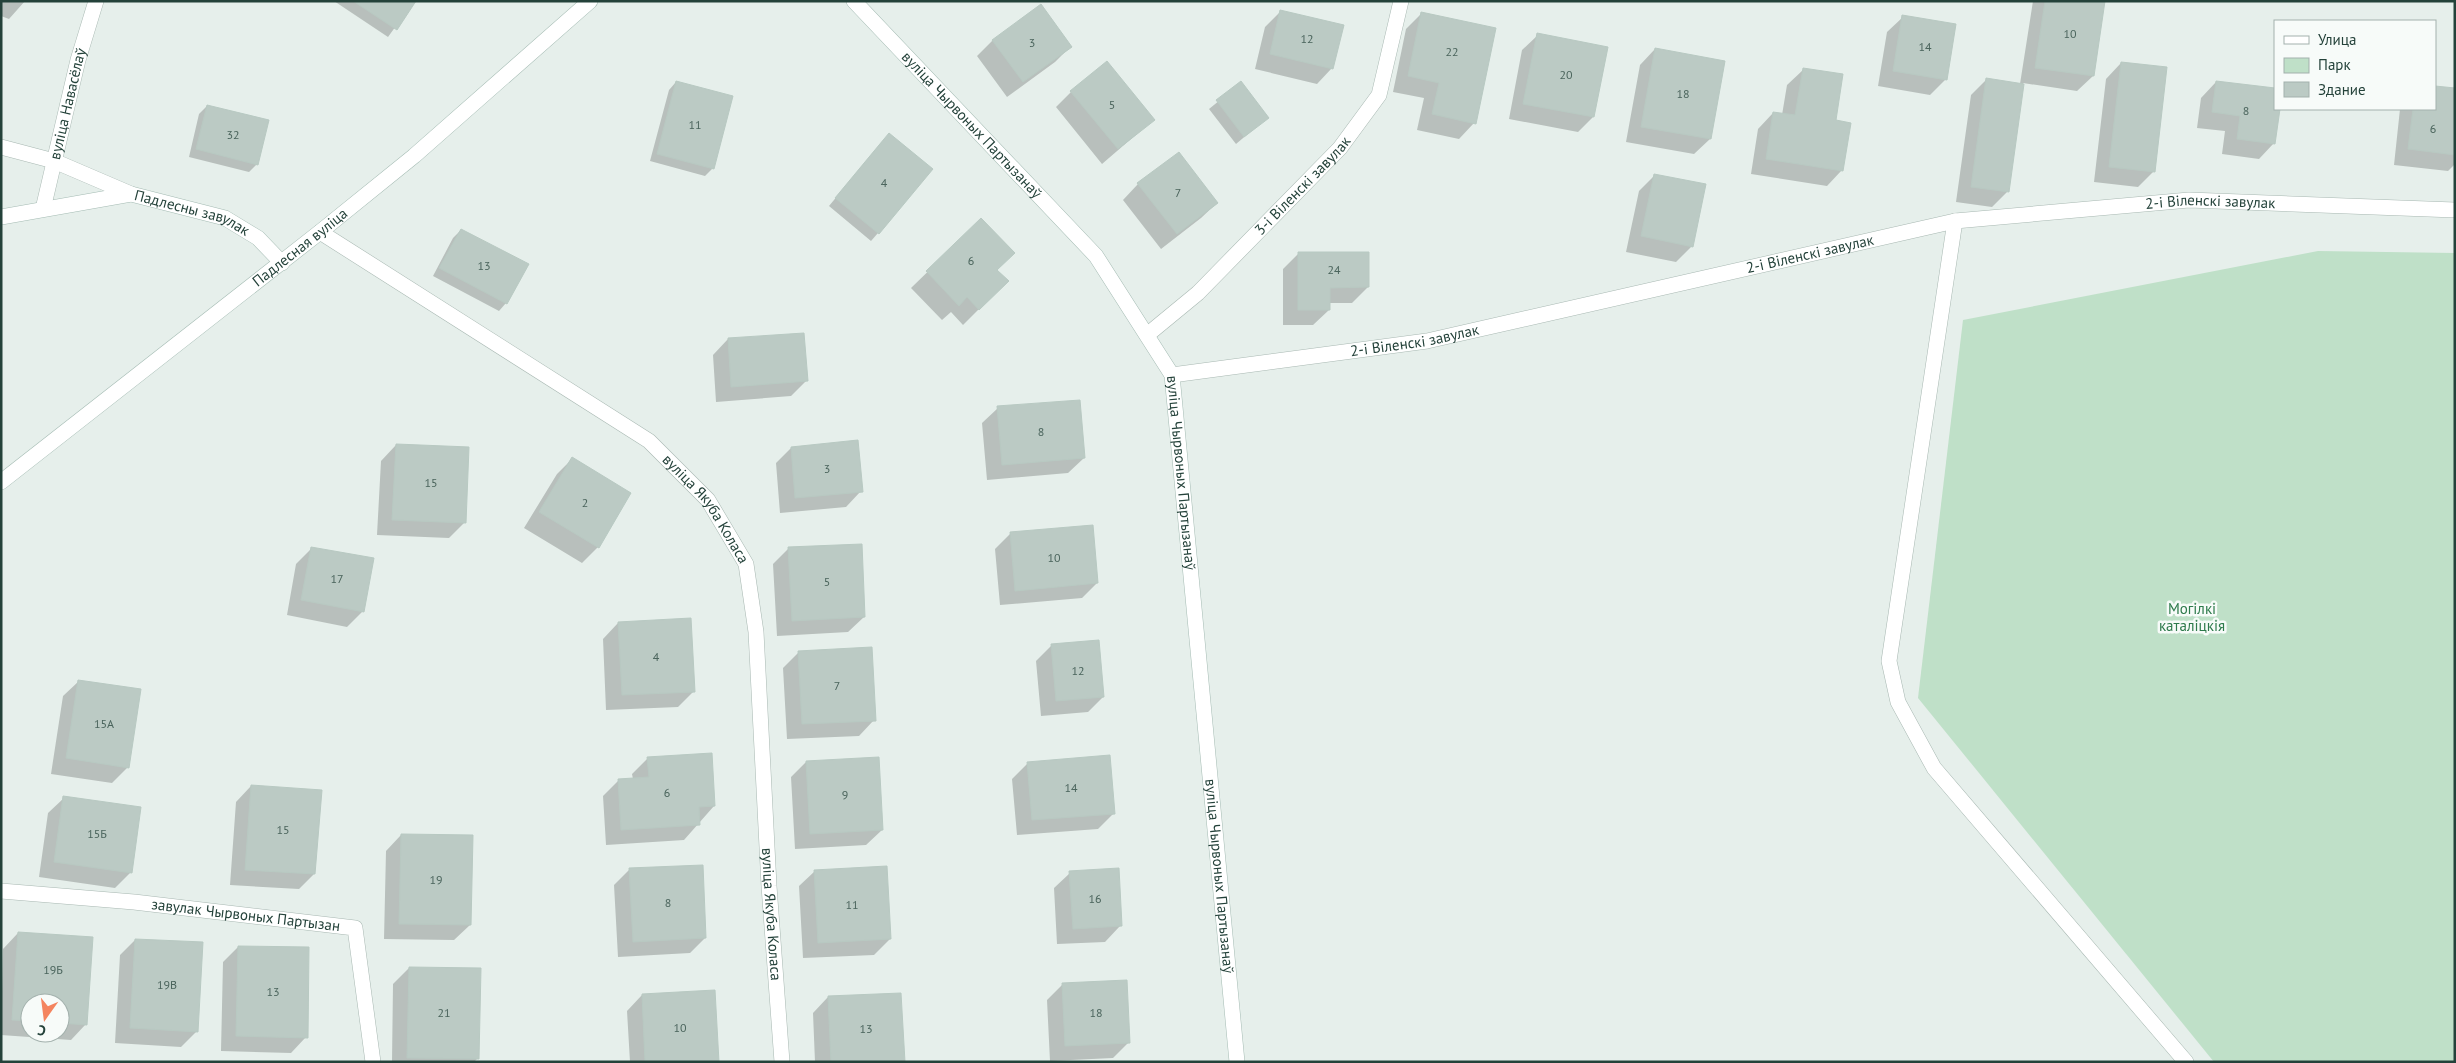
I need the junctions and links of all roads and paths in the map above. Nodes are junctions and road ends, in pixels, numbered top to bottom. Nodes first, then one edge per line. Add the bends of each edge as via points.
1 (96, 1) edge
2 (590, 1) edge
3 (854, 1) edge
4 (1401, 1) edge
5 (1, 147) edge
6 (54, 161) junction
7 (131, 194) junction
8 (43, 209) junction
9 (2455, 210) edge
10 (1, 217) edge
11 (1955, 221) junction
12 (320, 232) junction
13 (282, 262) junction
14 (1147, 334) junction
15 (1172, 376) junction
16 (1, 482) edge
17 (1, 891) edge
18 (373, 1062) edge
19 (782, 1062) edge
20 (1237, 1062) edge
21 (2186, 1062) edge

1 - 6 street, вуліца Навасёлаў
2 - 12 street, Падлесная вуліца via 414,156
3 - 14 street, вуліца Чырвоных Партызанаў via 1096,256
4 - 14 street, 3-і Віленскі завулак via 1379,95 1340,148 1198,293
5 - 6 street
6 - 7 street
6 - 8 street, вуліца Навасёлаў
7 - 8 street, Падлесны завулак
7 - 13 street, Падлесны завулак via 225,218 258,238
8 - 10 street, Падлесны завулак
9 - 11 street, 2-і Віленскі завулак via 2189,200
11 - 15 street, 2-і Віленскі завулак via 1427,341
11 - 21 street via 1889,660 1898,702 1934,768
12 - 13 street, Падлесная вуліца
12 - 19 street, вуліца Якуба Коласа via 649,441 708,500 746,564 756,632
13 - 16 street, Падлесная вуліца
14 - 15 street, вуліца Чырвоных Партызанаў
15 - 20 street, вуліца Чырвоных Партызанаў
17 - 18 street, завулак Чырвоных Партызан via 134,902 355,928

